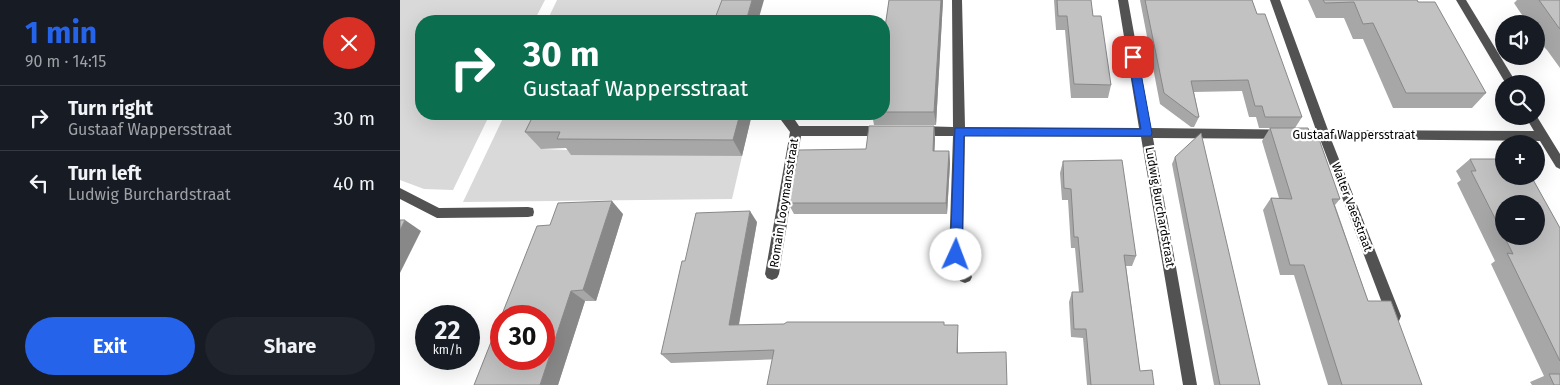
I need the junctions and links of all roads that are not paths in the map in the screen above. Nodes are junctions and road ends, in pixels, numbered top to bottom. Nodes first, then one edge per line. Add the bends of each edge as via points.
1 (957, 0) edge
2 (1123, 0) edge
3 (1275, 0) edge
4 (1461, 0) edge
5 (1507, 75) edge
6 (787, 120) edge
7 (796, 131) junction
8 (959, 131) junction
9 (1147, 133) junction
10 (1324, 135) junction
11 (1495, 136) edge
12 (1545, 139) edge
13 (1560, 164) edge
14 (400, 193) edge
15 (528, 212) dead end
16 (772, 274) dead end
17 (965, 277) dead end
18 (1400, 330) edge
19 (1190, 385) edge

1 - 8 street
2 - 9 street, Ludwig Burchardstraat
3 - 10 street, Walter Vaesstraat
4 - 5 street
6 - 7 street
7 - 8 street, Gustaaf Wappersstraat
7 - 16 street, Romain Looymansstraat
8 - 9 street, Gustaaf Wappersstraat
8 - 17 street via 956,255
9 - 10 street, Gustaaf Wappersstraat
9 - 19 street, Ludwig Burchardstraat
10 - 11 street, Gustaaf Wappersstraat
10 - 18 street, Walter Vaesstraat
12 - 13 street
14 - 15 street via 449,214

